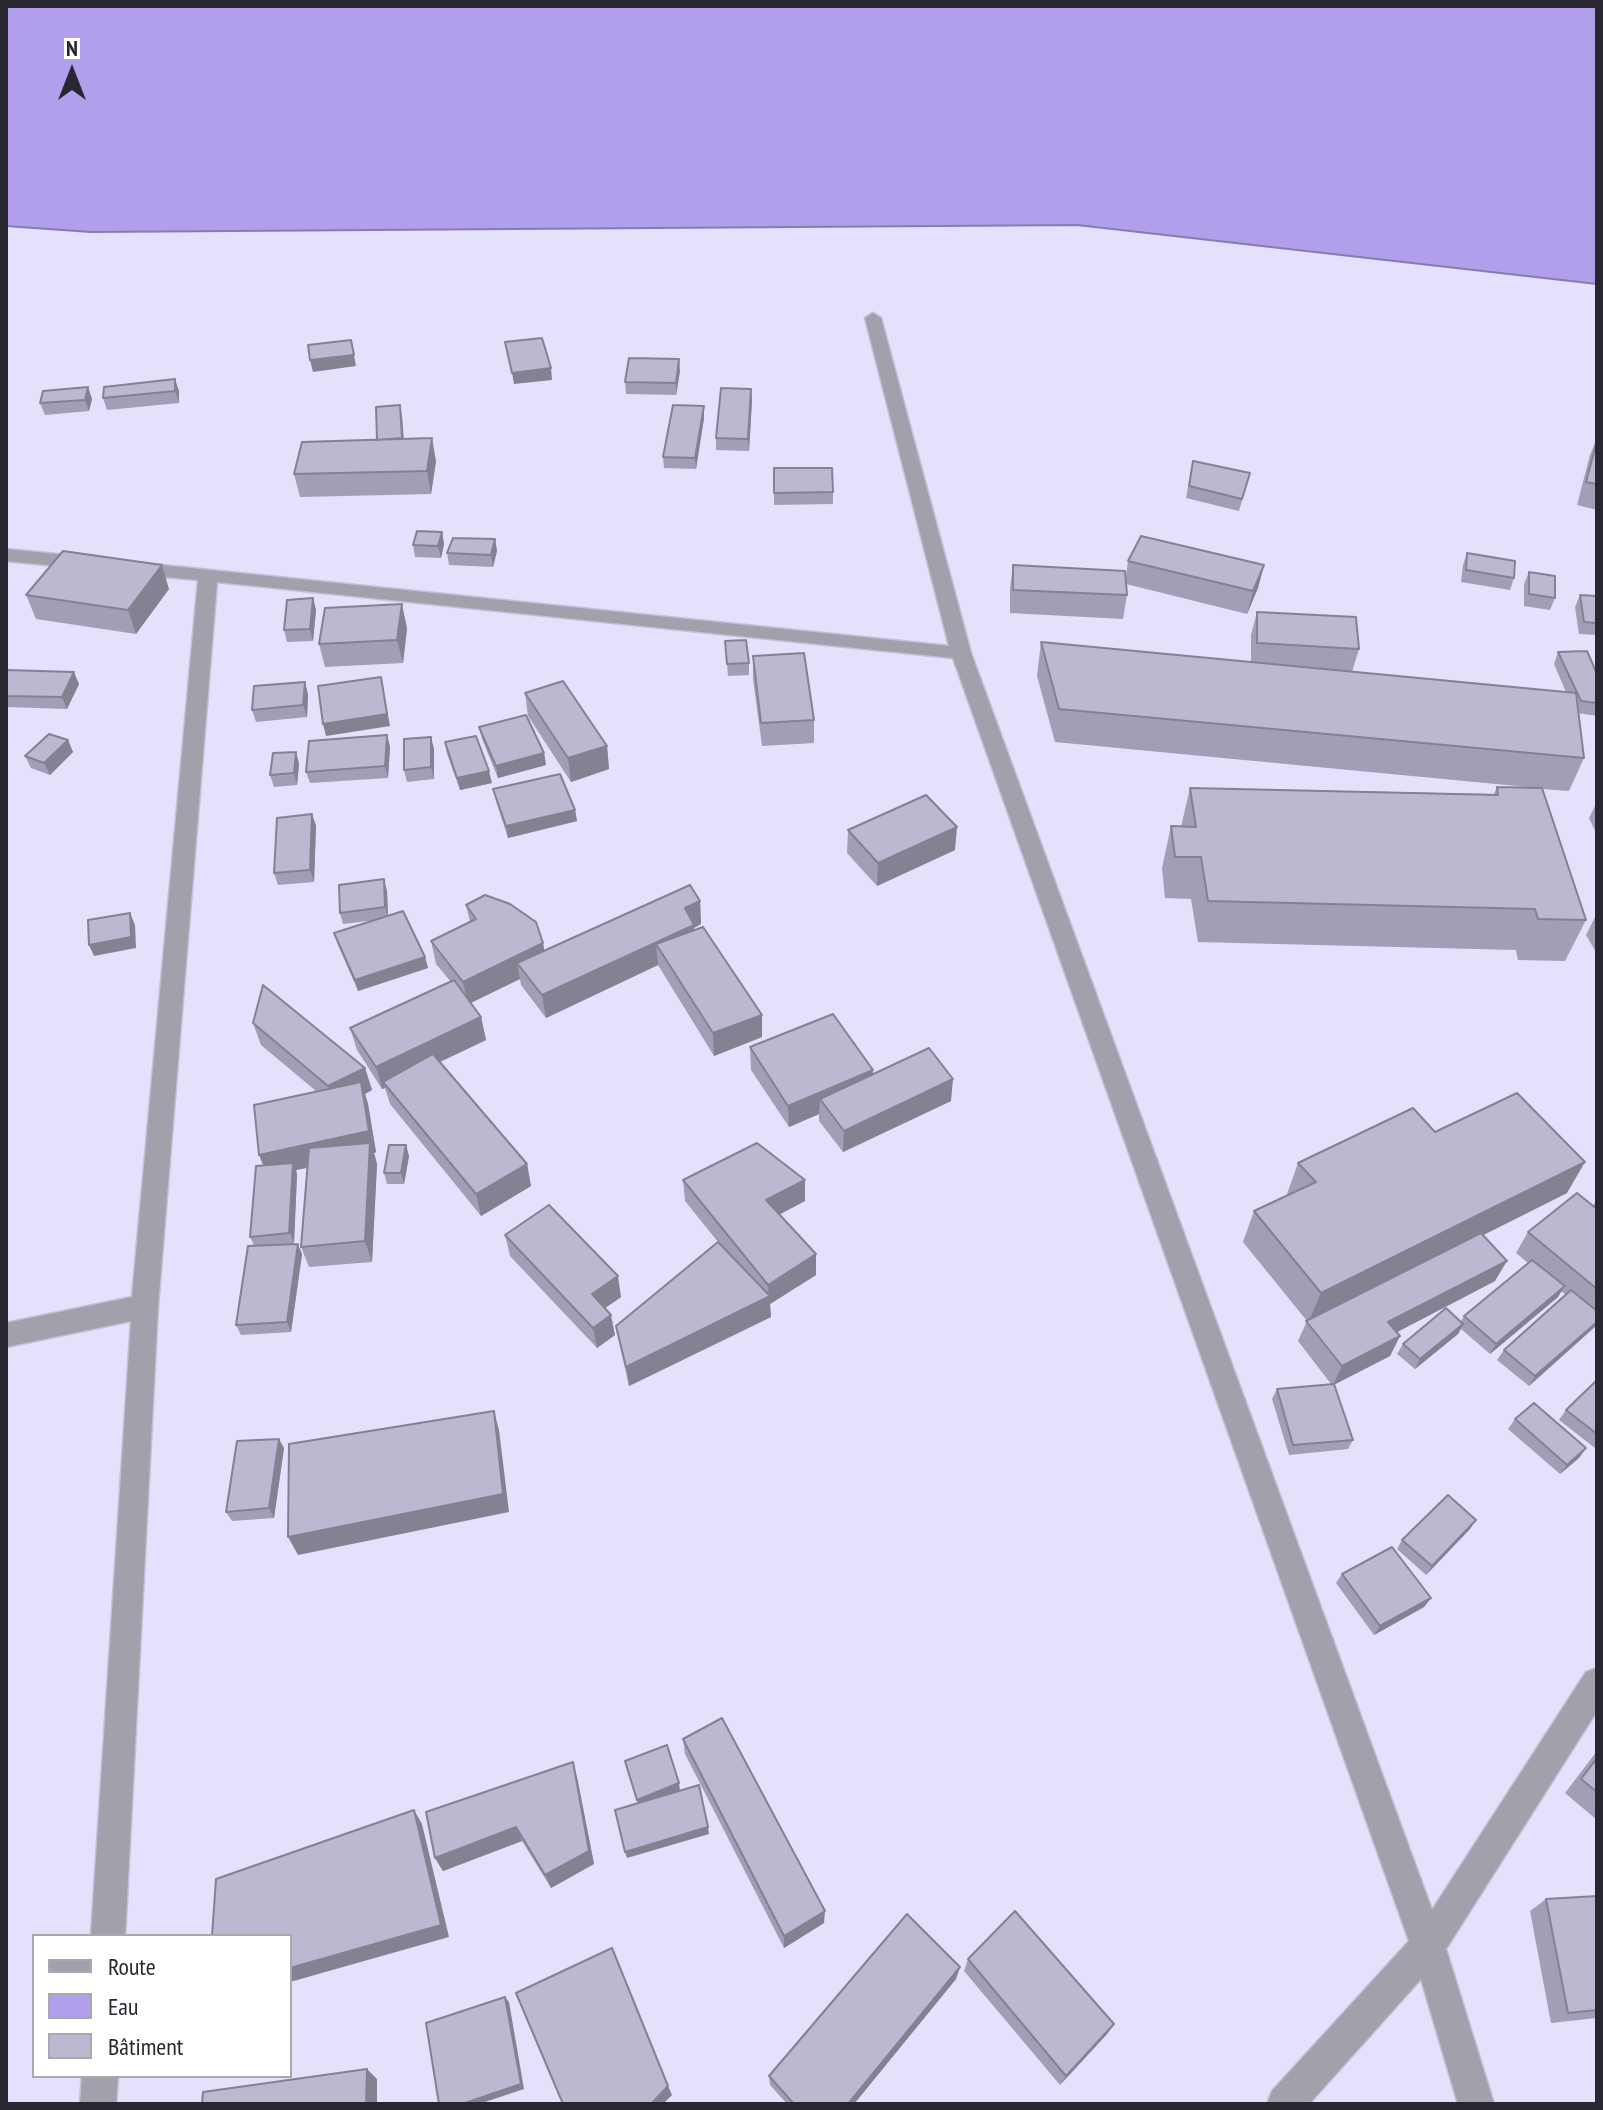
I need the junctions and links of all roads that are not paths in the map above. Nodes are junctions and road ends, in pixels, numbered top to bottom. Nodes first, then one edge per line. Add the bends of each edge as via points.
1 (873, 318) dead end
2 (6, 555) edge
3 (208, 576) junction
4 (961, 653) junction
5 (145, 1306) junction
6 (6, 1335) edge
7 (1597, 1683) edge
8 (108, 1934) edge
9 (1428, 1946) junction
10 (100, 2078) edge
11 (98, 2104) edge
12 (1285, 2104) edge
13 (1476, 2104) edge

1 - 4 street
2 - 3 street
3 - 4 street
3 - 5 street
4 - 9 street
5 - 6 street
5 - 8 street
7 - 9 street
9 - 12 street
9 - 13 street
10 - 11 street

